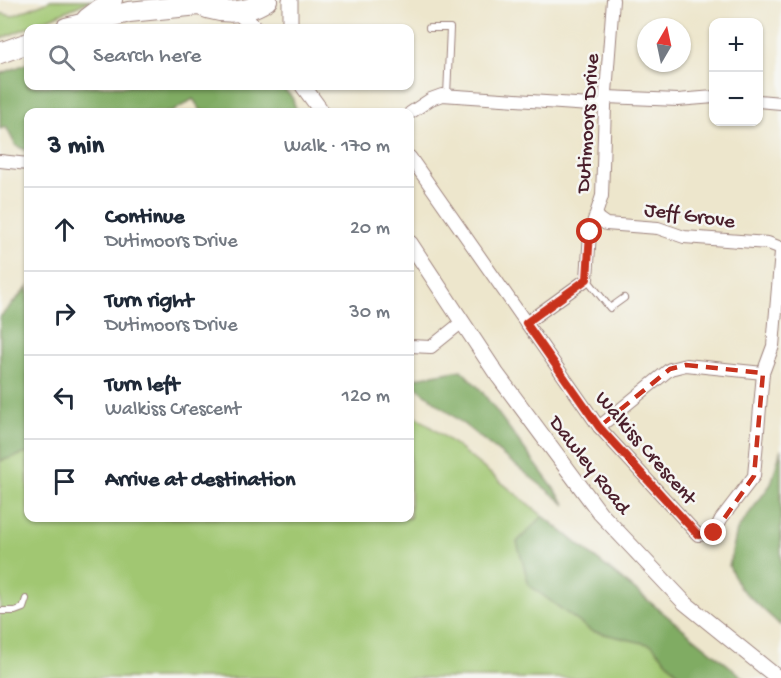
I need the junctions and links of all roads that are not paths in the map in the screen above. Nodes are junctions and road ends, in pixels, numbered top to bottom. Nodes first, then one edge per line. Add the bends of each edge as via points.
1 (112, 0) edge
2 (267, 0) edge
3 (290, 0) edge
4 (614, 0) edge
5 (194, 3) edge
6 (238, 12) junction
7 (76, 24) edge
8 (78, 24) edge
9 (251, 24) edge
10 (290, 24) edge
11 (429, 28) dead end
12 (24, 44) edge
13 (0, 53) edge
14 (306, 90) edge
15 (447, 95) junction
16 (709, 97) edge
17 (605, 101) junction
18 (763, 101) edge
19 (781, 102) edge
20 (319, 108) edge
21 (414, 111) edge
22 (0, 161) edge
23 (414, 163) edge
24 (24, 164) edge
25 (596, 217) junction
26 (414, 249) edge
27 (781, 250) edge
28 (587, 279) junction
29 (624, 298) dead end
30 (462, 322) junction
31 (526, 323) junction
32 (414, 346) edge
33 (764, 373) junction
34 (599, 427) junction
35 (26, 599) dead end
36 (0, 611) edge
37 (778, 678) edge

1 - 7 main road
2 - 6 main road
3 - 10 street
4 - 17 street, Dutimoors Drive
5 - 6 main road via 218,11
5 - 8 main road
6 - 9 street
11 - 15 lane via 450,28
12 - 13 main road
14 - 20 street
15 - 17 street
15 - 21 street via 431,99
16 - 17 street
17 - 25 street, Dutimoors Drive via 602,196
18 - 19 street
22 - 24 street
23 - 31 street, Walkiss Crescent
25 - 27 street, Jeff Grove via 606,224 658,228 684,237 768,243
25 - 28 street, Dutimoors Drive via 590,232
26 - 30 street, Dawley Road
27 - 33 street, Walkiss Crescent via 772,346
28 - 29 lane via 610,308
28 - 31 street
30 - 32 street via 431,347
30 - 37 street, Dawley Road via 600,513 686,603
31 - 34 street, Walkiss Crescent
33 - 34 street via 686,365 670,369
33 - 34 street, Walkiss Crescent via 754,476 714,533 698,535
35 - 36 lane via 23,608

